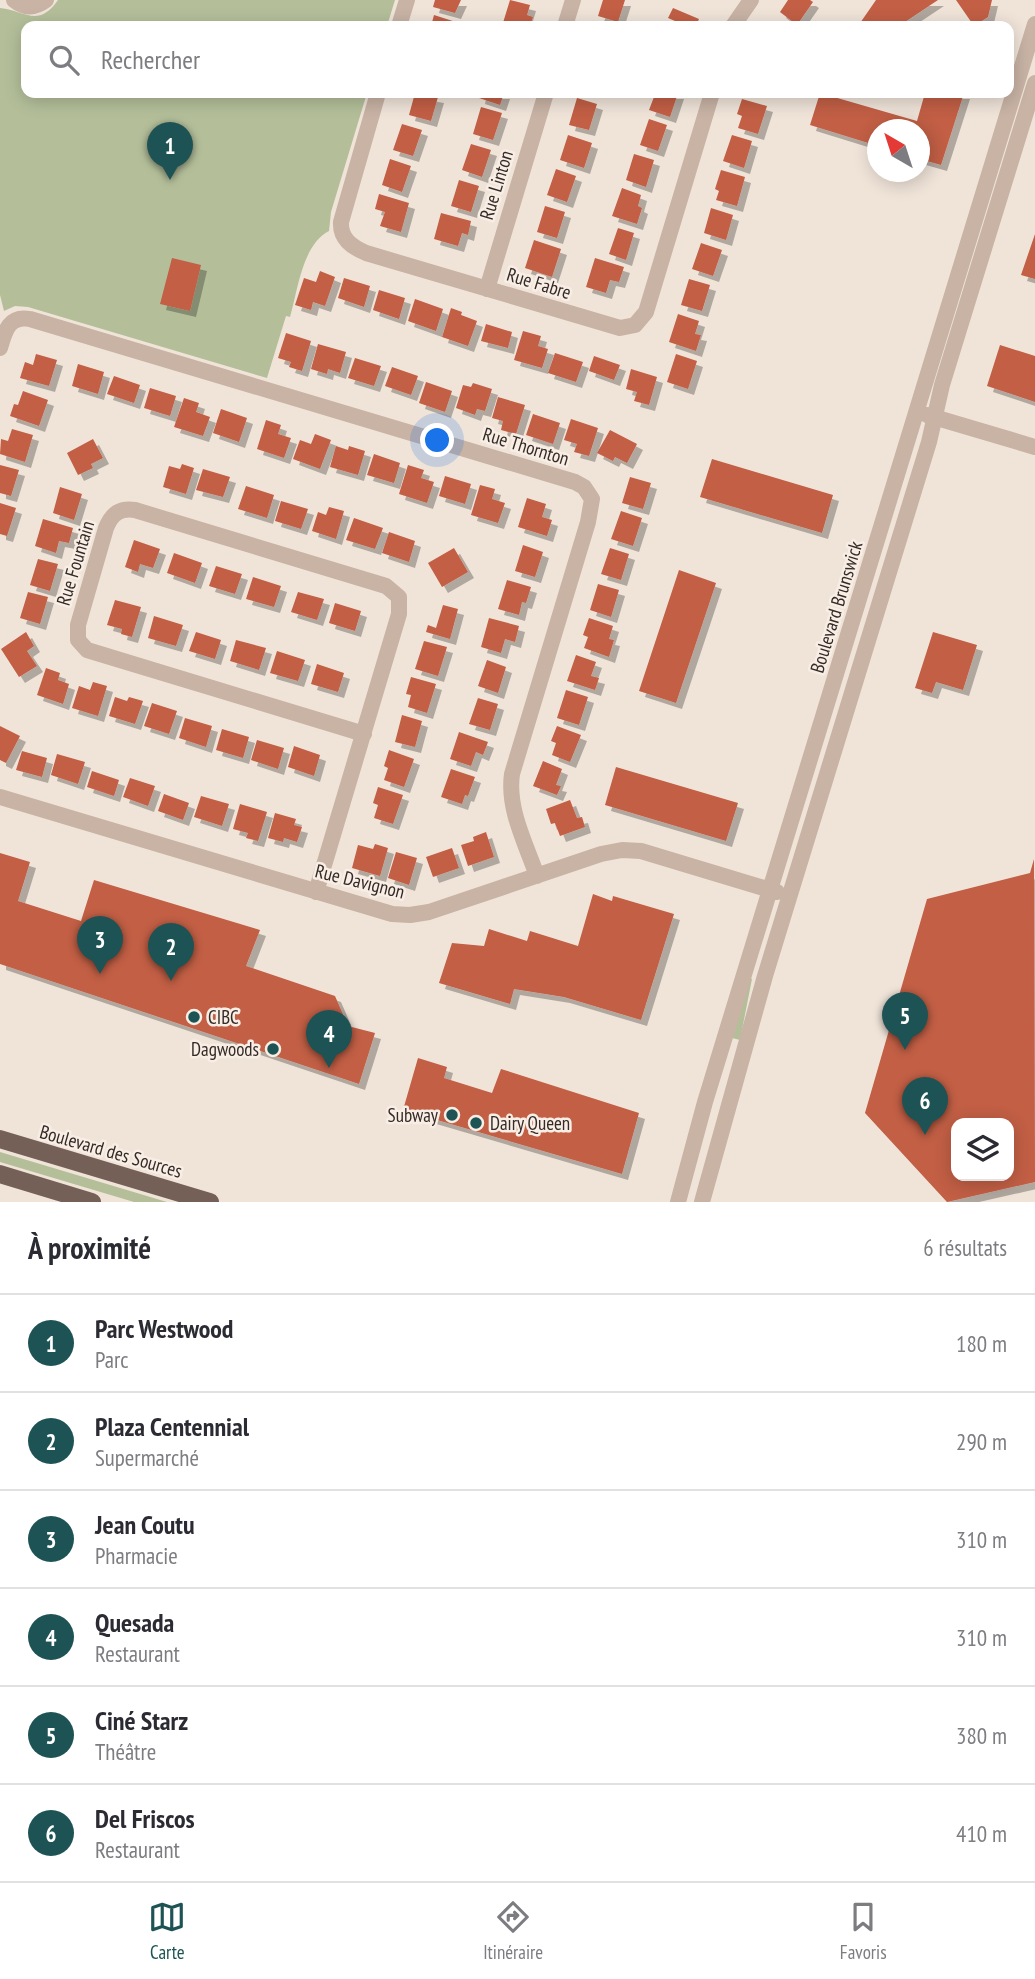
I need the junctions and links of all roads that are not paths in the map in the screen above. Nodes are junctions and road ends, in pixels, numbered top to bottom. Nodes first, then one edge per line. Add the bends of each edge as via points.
1 (14, 0) edge
2 (46, 0) edge
3 (407, 0) edge
4 (573, 0) edge
5 (751, 0) edge
6 (401, 21) edge
7 (567, 21) edge
8 (736, 21) edge
9 (1035, 24) edge
10 (1035, 83) edge
11 (1014, 94) edge
12 (377, 98) edge
13 (544, 98) edge
14 (711, 98) edge
15 (1013, 98) edge
16 (487, 289) junction
17 (0, 348) edge
18 (918, 412) junction
19 (934, 417) junction
20 (1035, 447) edge
21 (364, 734) junction
22 (0, 797) edge
23 (537, 876) junction
24 (770, 890) junction
25 (316, 892) junction
26 (790, 895) junction
27 (0, 1139) edge
28 (0, 1174) edge
29 (92, 1202) edge
30 (210, 1202) edge
31 (678, 1202) edge
32 (702, 1202) edge

1 - 2 street via 32,7
3 - 6 street
4 - 7 street
5 - 8 street
9 - 11 street, Boulevard Brunswick
10 - 19 street
12 - 16 street, Rue Fabre via 342,216 343,236 366,253
13 - 16 street, Rue Linton
14 - 16 street, Rue Fabre via 649,304 639,322 613,327
15 - 18 street, Boulevard Brunswick
17 - 23 street, Rue Thornton via 11,323 30,319 587,489 592,499 588,522 512,774 512,801
18 - 19 street
18 - 24 street, Boulevard Brunswick
19 - 20 street
19 - 26 street
21 - 21 street, Rue Fountain via 401,607 392,589 135,510 120,510 112,516 78,625 78,640 88,650
21 - 25 street, Rue Fountain
22 - 25 street, Rue Davignon
23 - 24 street, Rue Davignon via 628,849
23 - 25 street, Rue Davignon via 410,915
24 - 26 street, Rue Davignon
24 - 31 street, Boulevard Brunswick
26 - 32 street
27 - 30 main road, Boulevard des Sources
28 - 29 main road

